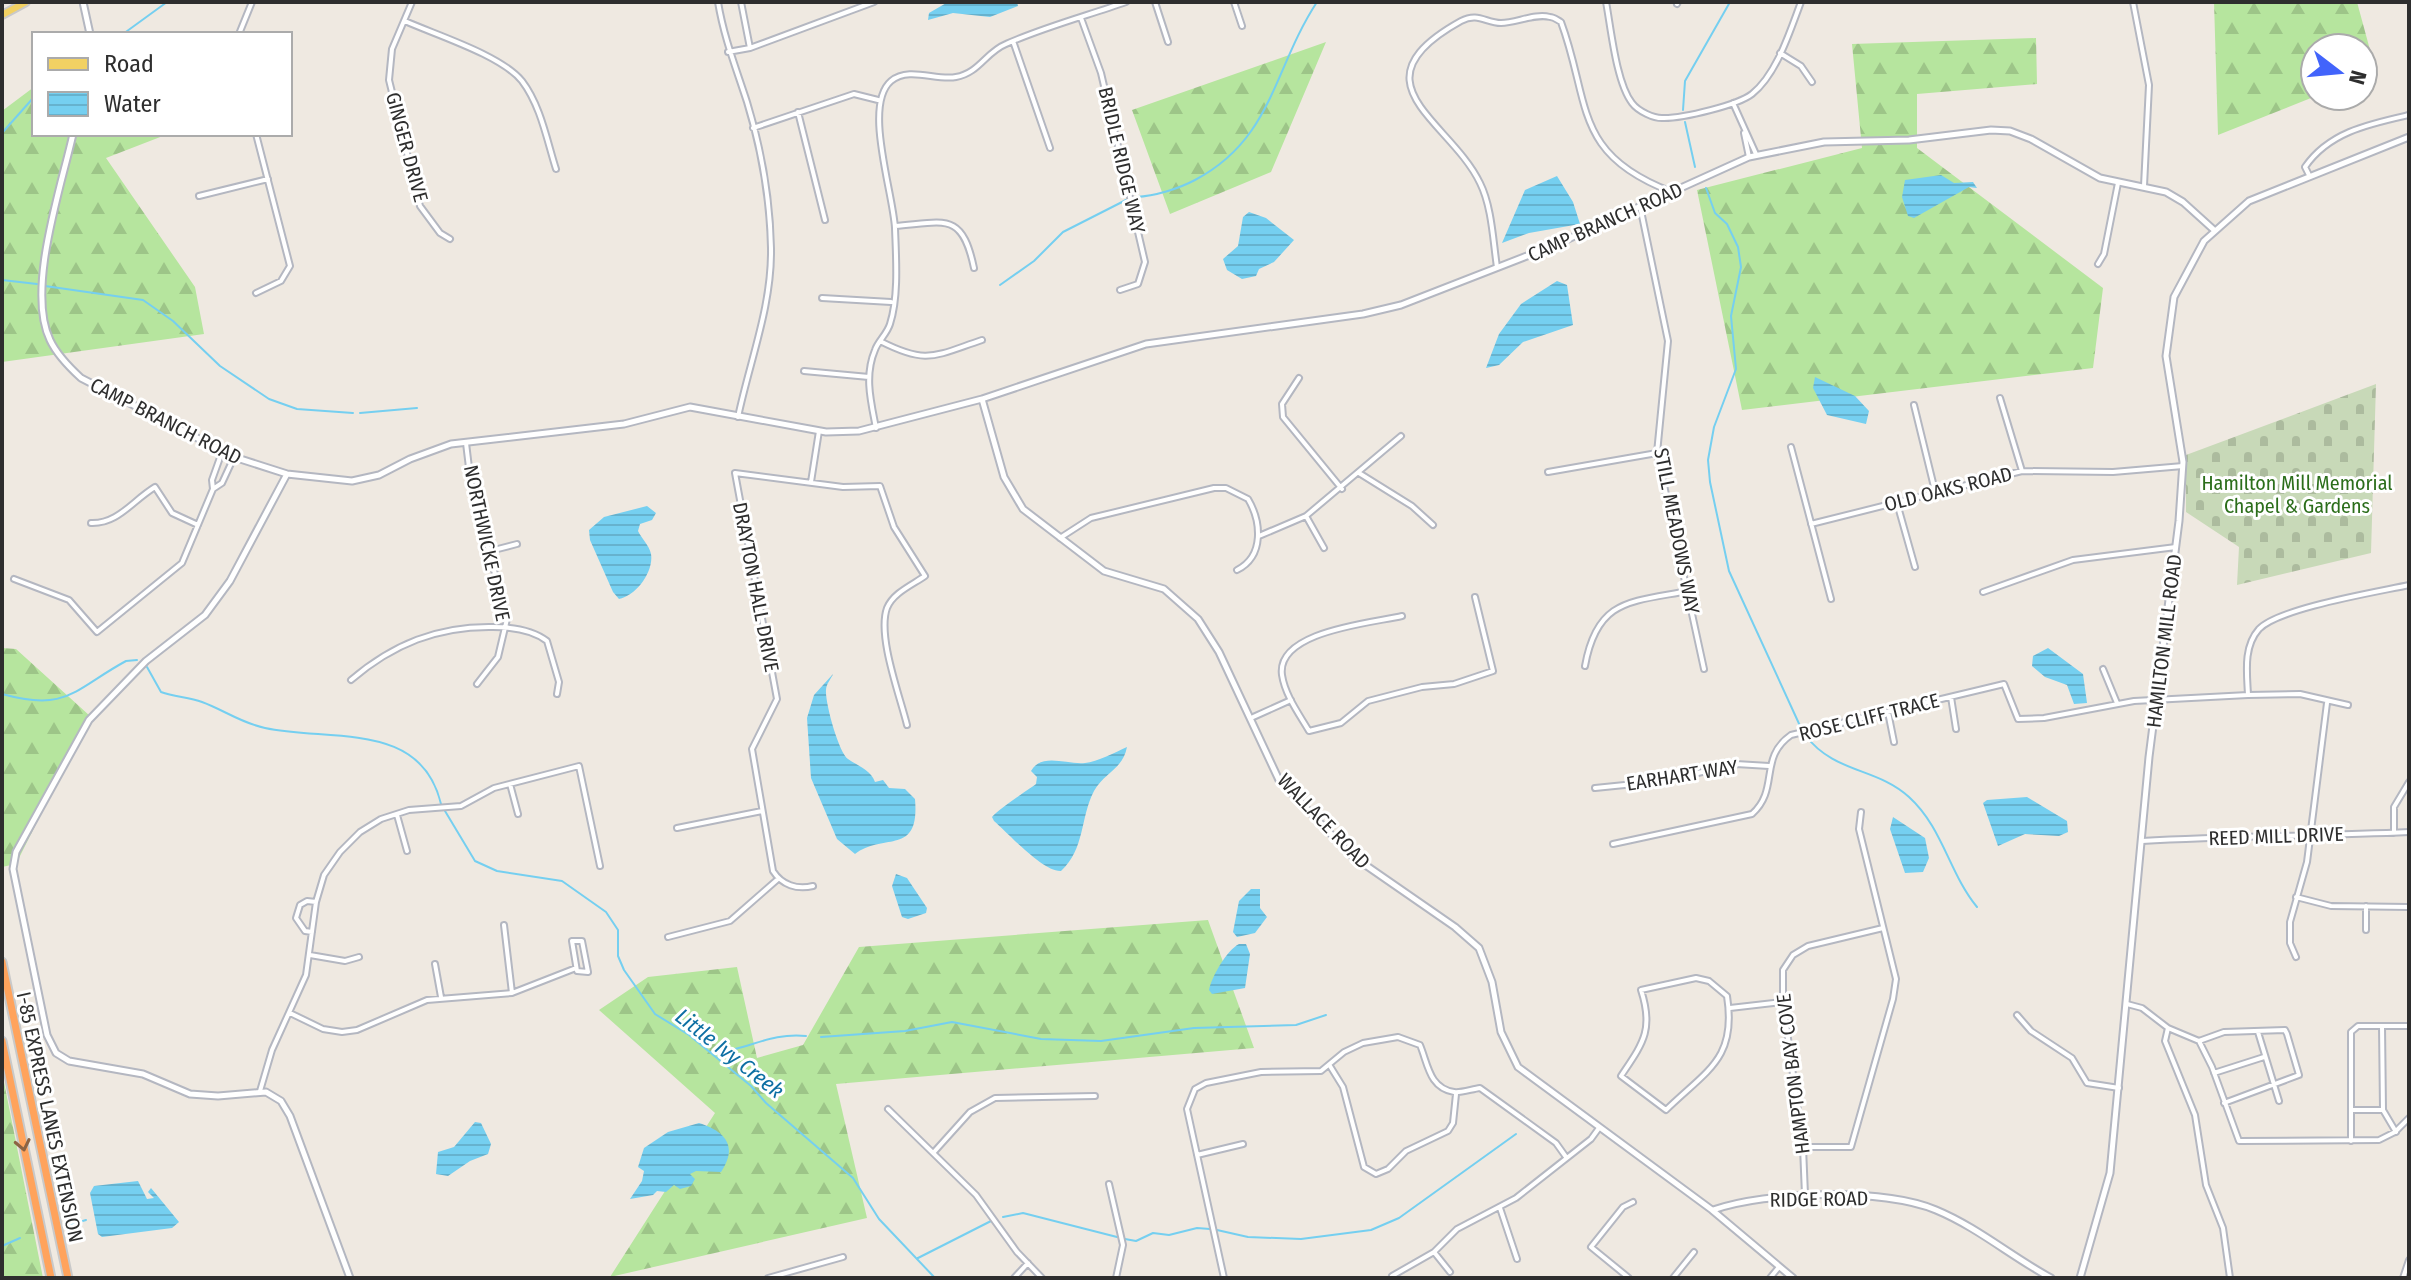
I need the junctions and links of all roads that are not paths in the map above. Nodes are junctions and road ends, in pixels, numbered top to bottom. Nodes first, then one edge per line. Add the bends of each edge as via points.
1 (26, 2) edge
2 (83, 2) edge
3 (252, 2) edge
4 (412, 2) edge
5 (718, 2) edge
6 (741, 2) edge
7 (874, 2) edge
8 (1126, 2) edge
9 (1155, 2) edge
10 (1234, 2) edge
11 (1606, 2) edge
12 (1801, 2) edge
13 (2133, 2) edge
14 (2, 15) edge
15 (1081, 18) junction
16 (405, 21) junction
17 (1242, 26) dead end
18 (90, 32) edge
19 (240, 32) edge
20 (1013, 41) junction
21 (1168, 42) dead end
22 (750, 48) junction
23 (728, 52) junction
24 (1780, 53) junction
25 (1812, 82) dead end
26 (878, 100) junction
27 (1733, 103) junction
28 (798, 112) junction
29 (2409, 115) edge
30 (753, 128) junction
31 (1744, 133) junction
32 (73, 136) edge
33 (257, 136) edge
34 (2409, 137) edge
35 (1050, 148) dead end
36 (1756, 154) junction
37 (1749, 157) junction
38 (556, 169) dead end
39 (2309, 175) junction
40 (268, 179) junction
41 (2118, 183) junction
42 (2144, 186) junction
43 (1674, 193) junction
44 (199, 196) dead end
45 (1640, 204) junction
46 (825, 220) dead end
47 (895, 226) junction
48 (2214, 230) junction
49 (450, 239) dead end
50 (2098, 264) dead end
51 (974, 268) dead end
52 (1498, 269) junction
53 (1120, 290) dead end
54 (256, 293) dead end
55 (822, 298) dead end
56 (892, 302) junction
57 (982, 340) dead end
58 (880, 341) junction
59 (804, 371) dead end
60 (869, 377) junction
61 (1299, 378) dead end
62 (2000, 398) dead end
63 (982, 399) junction
64 (1914, 405) dead end
65 (738, 417) junction
66 (876, 428) junction
67 (819, 431) junction
68 (1401, 436) dead end
69 (466, 443) junction
70 (1791, 447) dead end
71 (222, 452) junction
72 (1657, 453) junction
73 (234, 457) junction
74 (2183, 466) junction
75 (216, 469) junction
76 (2022, 471) junction
77 (1548, 472) dead end
78 (227, 473) junction
79 (1359, 473) junction
80 (287, 474) junction
81 (811, 482) junction
82 (213, 489) junction
83 (1342, 489) junction
84 (1935, 491) junction
85 (1897, 503) junction
86 (1306, 516) junction
87 (91, 523) dead end
88 (1811, 524) junction
89 (199, 525) junction
90 (1433, 525) dead end
91 (1259, 536) junction
92 (1060, 538) junction
93 (517, 544) dead end
94 (2176, 547) junction
95 (1324, 548) dead end
96 (490, 551) junction
97 (1915, 567) dead end
98 (1237, 570) dead end
99 (14, 579) dead end
100 (2409, 585) edge
101 (1688, 591) junction
102 (1983, 592) dead end
103 (1475, 597) dead end
104 (1831, 599) dead end
105 (1402, 616) dead end
106 (506, 627) junction
107 (1585, 666) dead end
108 (1704, 669) dead end
109 (2103, 669) dead end
110 (351, 680) dead end
111 (477, 684) dead end
112 (557, 694) dead end
113 (2248, 695) junction
114 (1951, 697) junction
115 (1291, 700) junction
116 (2156, 702) junction
117 (2327, 703) junction
118 (2117, 704) junction
119 (2348, 705) dead end
120 (1888, 712) junction
121 (1251, 718) junction
122 (907, 725) dead end
123 (1956, 729) dead end
124 (1894, 742) dead end
125 (1769, 766) junction
126 (2409, 782) edge
127 (510, 784) junction
128 (1595, 788) dead end
129 (762, 811) junction
130 (1861, 812) dead end
131 (397, 814) junction
132 (518, 814) dead end
133 (677, 828) dead end
134 (2409, 832) edge
135 (2394, 833) junction
136 (2310, 835) junction
137 (2142, 841) junction
138 (1613, 844) dead end
139 (407, 851) dead end
140 (600, 866) dead end
141 (778, 879) junction
142 (813, 886) dead end
143 (2296, 897) junction
144 (316, 902) junction
145 (2366, 906) junction
146 (2409, 907) edge
147 (504, 925) dead end
148 (1883, 928) junction
149 (2366, 930) dead end
150 (313, 932) junction
151 (668, 937) dead end
152 (310, 955) junction
153 (359, 957) dead end
154 (2296, 957) dead end
155 (2, 962) edge
156 (435, 964) dead end
157 (576, 968) junction
158 (512, 993) junction
159 (441, 998) junction
160 (1783, 1002) junction
161 (2127, 1004) junction
162 (1729, 1009) junction
163 (290, 1013) junction
164 (2017, 1015) dead end
165 (2382, 1026) junction
166 (2409, 1026) edge
167 (2168, 1028) junction
168 (2258, 1032) junction
169 (2, 1041) edge
170 (2199, 1041) junction
171 (2264, 1057) junction
172 (1330, 1066) junction
173 (2214, 1073) junction
174 (2273, 1083) junction
175 (2119, 1088) junction
176 (260, 1091) junction
177 (1456, 1093) junction
178 (1095, 1096) dead end
179 (2279, 1101) dead end
180 (2224, 1103) junction
181 (888, 1109) dead end
182 (2351, 1110) junction
183 (2383, 1110) junction
184 (2409, 1118) edge
185 (1601, 1126) junction
186 (2396, 1132) junction
187 (2351, 1141) junction
188 (1243, 1144) dead end
189 (1803, 1147) junction
190 (934, 1152) junction
191 (1197, 1155) junction
192 (1566, 1157) junction
193 (1109, 1184) dead end
194 (1805, 1195) junction
195 (1633, 1202) dead end
196 (1500, 1208) junction
197 (1712, 1210) junction
198 (1434, 1252) junction
199 (1694, 1252) dead end
200 (843, 1257) dead end
201 (1517, 1259) dead end
202 (2409, 1260) edge
203 (1028, 1263) junction
204 (1779, 1267) junction
205 (1450, 1272) dead end
206 (1392, 1276) dead end
207 (51, 1278) edge
208 (68, 1278) edge
209 (350, 1278) edge
210 (768, 1278) edge
211 (1014, 1278) edge
212 (1042, 1278) edge
213 (1116, 1278) edge
214 (1224, 1278) edge
215 (1629, 1278) edge
216 (1673, 1278) edge
217 (1770, 1278) edge
218 (1793, 1278) edge
219 (2051, 1278) edge
220 (2080, 1278) edge
221 (2230, 1278) edge
222 (2403, 1278) edge

1 - 14 main road
2 - 18 street
3 - 19 street
4 - 16 street, GINGER DRIVE
5 - 23 street
6 - 22 street
7 - 22 street
8 - 15 street
9 - 21 street
10 - 17 street
11 - 27 street via 1631,102 1662,119
12 - 24 street
13 - 42 street via 2149,85
15 - 20 street
15 - 53 street, BRIDLE RIDGE WAY via 1101,73 1145,262 1138,284
16 - 38 street via 508,68 522,81 535,103
16 - 49 street, GINGER DRIVE via 388,63 397,121 420,206
20 - 26 street via 975,71 954,78 910,74 892,80
20 - 35 street
22 - 23 street
23 - 30 street
24 - 25 street via 1801,66
24 - 27 street via 1753,93
26 - 28 street via 854,94
26 - 47 street
27 - 31 street
28 - 30 street
28 - 46 street
29 - 39 street via 2340,135 2317,150 2305,167
30 - 65 street via 771,250 767,309
31 - 36 street
31 - 37 street
32 - 71 street, CAMP BRANCH ROAD via 40,289 49,339 81,378
33 - 40 street
34 - 39 street, HAMILTON MILL ROAD
36 - 37 street, CAMP BRANCH ROAD
36 - 41 street, CAMP BRANCH ROAD via 1824,142 2010,131
37 - 43 street, CAMP BRANCH ROAD
39 - 48 street, HAMILTON MILL ROAD via 2249,201
40 - 44 street
40 - 54 street via 290,266 281,281
41 - 42 street, CAMP BRANCH ROAD
41 - 50 street
42 - 48 street, CAMP BRANCH ROAD via 2183,202
43 - 45 street, CAMP BRANCH ROAD
43 - 52 street via 1622,165 1595,138 1561,22 1549,16 1496,23 1468,18 1423,45 1411,76 1418,109 1481,184
45 - 52 street, CAMP BRANCH ROAD
45 - 72 street, STILL MEADOWS WAY via 1668,341
47 - 51 street via 944,222 959,228 968,239
47 - 56 street
48 - 74 street, HAMILTON MILL ROAD via 2180,281 2168,325 2166,356
52 - 63 street, CAMP BRANCH ROAD via 1383,310 1140,345
55 - 56 street
56 - 58 street via 890,325
57 - 58 street via 929,358 910,356
58 - 60 street
59 - 60 street
60 - 66 street
61 - 83 street via 1282,404 1283,417
62 - 76 street
63 - 66 street, CAMP BRANCH ROAD
63 - 92 street, WALLACE ROAD via 1011,493
64 - 84 street
65 - 67 street, CAMP BRANCH ROAD
65 - 69 street, CAMP BRANCH ROAD via 690,407 624,424
66 - 67 street, CAMP BRANCH ROAD
67 - 81 street
68 - 79 street
69 - 80 street, CAMP BRANCH ROAD via 432,450 379,475 352,481
69 - 96 street, NORTHWICKE DRIVE via 471,484
70 - 88 street
71 - 73 street, CAMP BRANCH ROAD
71 - 75 street
72 - 77 street
72 - 101 street, STILL MEADOWS WAY
73 - 78 street
73 - 80 street, CAMP BRANCH ROAD
74 - 76 street, OLD OAKS ROAD
74 - 94 street, HAMILTON MILL ROAD
75 - 78 street
75 - 82 street
76 - 84 street, OLD OAKS ROAD
78 - 82 street
79 - 83 street
79 - 90 street
80 - 176 street via 230,581 205,615 146,661 89,720 16,852 13,869 47,1035 56,1053 69,1061 143,1074 190,1094
81 - 122 street, DRAYTON HALL DRIVE via 880,486 894,527 925,576 888,606 884,624
81 - 129 street, DRAYTON HALL DRIVE via 735,473 777,699 752,749
82 - 89 street
83 - 86 street
84 - 85 street, OLD OAKS ROAD
85 - 88 street, OLD OAKS ROAD
85 - 97 street
86 - 91 street
86 - 95 street
87 - 89 street via 116,519 155,487 172,513
88 - 104 street
89 - 99 street via 182,563 97,632 69,600
91 - 92 street via 1248,499 1214,488 1091,518
91 - 98 street
92 - 121 street, WALLACE ROAD via 1114,577 1174,596 1205,630
93 - 96 street
94 - 102 street via 2073,560
94 - 116 street, HAMILTON MILL ROAD
96 - 106 street, NORTHWICKE DRIVE
100 - 113 street via 2267,623 2249,649
101 - 107 street via 1630,602 1607,614
101 - 108 street, STILL MEADOWS WAY
103 - 115 street via 1493,671 1368,701 1341,723 1309,731
105 - 115 street via 1306,638 1292,648 1281,673
106 - 110 street via 438,630 374,661
106 - 111 street, NORTHWICKE DRIVE via 498,657
106 - 112 street via 547,641 559,682
109 - 118 street
113 - 116 street, ROSE CLIFF TRACE
113 - 117 street, ROSE CLIFF TRACE via 2300,694
114 - 118 street, ROSE CLIFF TRACE via 2004,684 2018,719
114 - 120 street, ROSE CLIFF TRACE
114 - 123 street
115 - 121 street
116 - 118 street, ROSE CLIFF TRACE
116 - 137 street, HAMILTON MILL ROAD
117 - 119 street, ROSE CLIFF TRACE
117 - 136 street
120 - 124 street
120 - 125 street, ROSE CLIFF TRACE via 1791,735 1777,745
121 - 185 street, WALLACE ROAD via 1279,780 1351,855 1479,948 1501,1032 1518,1067
125 - 128 street, EARHART WAY via 1736,764 1664,781
125 - 138 street, ROSE CLIFF TRACE via 1768,793 1752,814
126 - 135 street via 2394,807
127 - 131 street via 461,806
127 - 132 street
127 - 140 street via 579,766
129 - 133 street
129 - 141 street, DRAYTON HALL DRIVE
130 - 148 street via 1859,829
131 - 139 street
131 - 144 street via 360,832 340,852 324,875
134 - 135 street, REED MILL DRIVE
135 - 136 street, REED MILL DRIVE
136 - 137 street, REED MILL DRIVE
136 - 143 street
137 - 161 street, HAMILTON MILL ROAD
141 - 142 street via 793,887
141 - 151 street via 730,921
143 - 145 street via 2318,904
143 - 154 street via 2290,922
144 - 150 street
144 - 150 street via 300,905 296,918 305,931
145 - 146 street
145 - 149 street
147 - 158 street
148 - 160 street, HAMPTON BAY COVE via 1808,946 1793,955 1783,970
148 - 189 street via 1896,979 1851,1147
150 - 152 street
152 - 153 street via 345,961
152 - 163 street
155 - 208 highway, I-85 EXPRESS LANES EXTENSION
156 - 159 street
157 - 157 street via 584,973 589,966 582,941 576,940 570,946
157 - 158 street
158 - 159 street
159 - 163 street via 342,1032
160 - 162 street
160 - 189 street, HAMPTON BAY COVE
161 - 167 street via 2142,1008
161 - 175 street, HAMILTON MILL ROAD
162 - 162 street via 1730,1035 1724,1051 1666,1110 1621,1076 1643,1042 1648,1023 1641,990 1696,978 1719,986
163 - 176 street
164 - 175 street via 2072,1058 2087,1083
165 - 166 street
165 - 182 street via 2358,1026 2351,1032
165 - 183 street
167 - 170 street
167 - 221 street via 2165,1041 2195,1115
168 - 170 street via 2224,1032
168 - 171 street
168 - 174 street via 2285,1030 2295,1061 2299,1075
169 -> 207 highway, I-85 EXPRESS LANES EXTENSION
170 - 173 street
171 - 173 street
171 - 174 street
172 - 177 street via 1352,1046 1398,1037 1420,1045 1429,1075
172 - 177 street via 1343,1087 1367,1172 1376,1174 1406,1151 1448,1131
172 - 191 street via 1311,1072 1261,1072 1195,1089 1187,1109
173 - 180 street
174 - 179 street
174 - 180 street
175 - 220 street, HAMILTON MILL ROAD via 2110,1173
176 - 209 street via 273,1095 290,1116
177 - 192 street via 1480,1088 1556,1143
178 - 190 street via 995,1098 970,1112
180 - 187 street via 2239,1141
181 - 190 street
182 - 183 street
182 - 187 street
183 - 186 street
184 - 186 street
185 - 192 street
185 - 197 street, WALLACE ROAD
186 - 187 street via 2379,1140
188 - 191 street
189 - 194 street, HAMPTON BAY COVE
190 - 203 street via 976,1195
191 - 214 street
192 - 196 street
193 - 213 street via 1123,1245
194 - 197 street, RIDGE ROAD
194 - 219 street, RIDGE ROAD via 1872,1196 1932,1208
195 - 215 street via 1591,1247
196 - 198 street via 1457,1229
196 - 201 street
197 - 204 street, WALLACE ROAD
198 - 205 street
198 - 206 street
199 - 216 street
200 - 210 street
202 - 222 street
203 - 211 street
203 - 212 street
204 - 217 street
204 - 218 street, WALLACE ROAD

